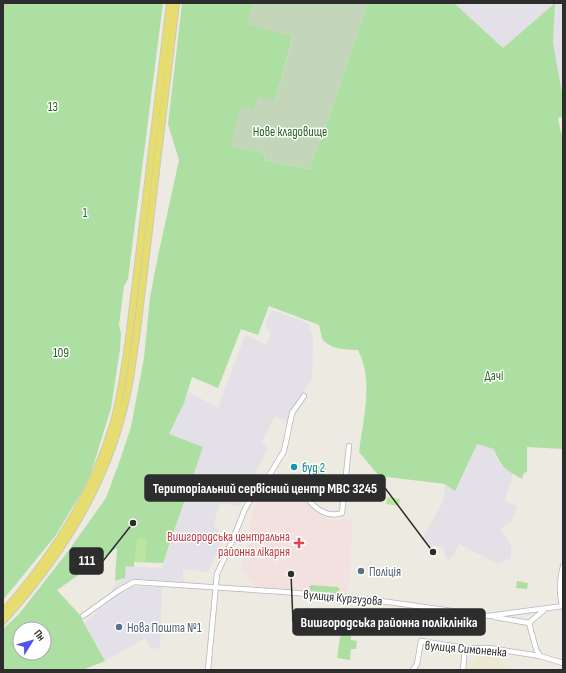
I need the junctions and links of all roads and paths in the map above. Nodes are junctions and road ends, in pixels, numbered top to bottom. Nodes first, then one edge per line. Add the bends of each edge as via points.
1 (170, 3) edge
2 (176, 3) edge
3 (304, 396) dead end
4 (349, 446) dead end
5 (262, 484) junction
6 (563, 566) edge
7 (216, 588) junction
8 (562, 606) edge
9 (547, 609) junction
10 (3, 612) edge
11 (83, 616) dead end
12 (488, 616) junction
13 (3, 621) edge
14 (529, 622) junction
15 (465, 648) junction
16 (540, 656) junction
17 (563, 663) edge
18 (208, 670) edge
19 (413, 670) edge
20 (463, 670) edge

1 - 10 main road via 123,383 113,425 78,510 63,536
2 - 13 main road via 136,339 119,427 108,459 83,513 67,540 27,595
3 - 5 street via 292,413 284,451
4 - 5 street via 342,513 325,514 309,500 301,488
5 - 7 street via 244,509 234,539 217,574
6 - 8 street via 559,581
7 - 11 street, вулиця Кургузова via 134,582
7 - 12 street, вулиця Кургузова via 374,600
7 - 18 street
8 - 9 street, вулиця Кургузова
9 - 12 street, вулиця Кургузова
9 - 14 street
12 - 14 street
14 - 16 street
15 - 16 street, вулиця Симоненка via 489,648
15 - 19 street, вулиця Симоненка via 421,641 417,664
15 - 20 street
16 - 17 street, вулиця Симоненка

